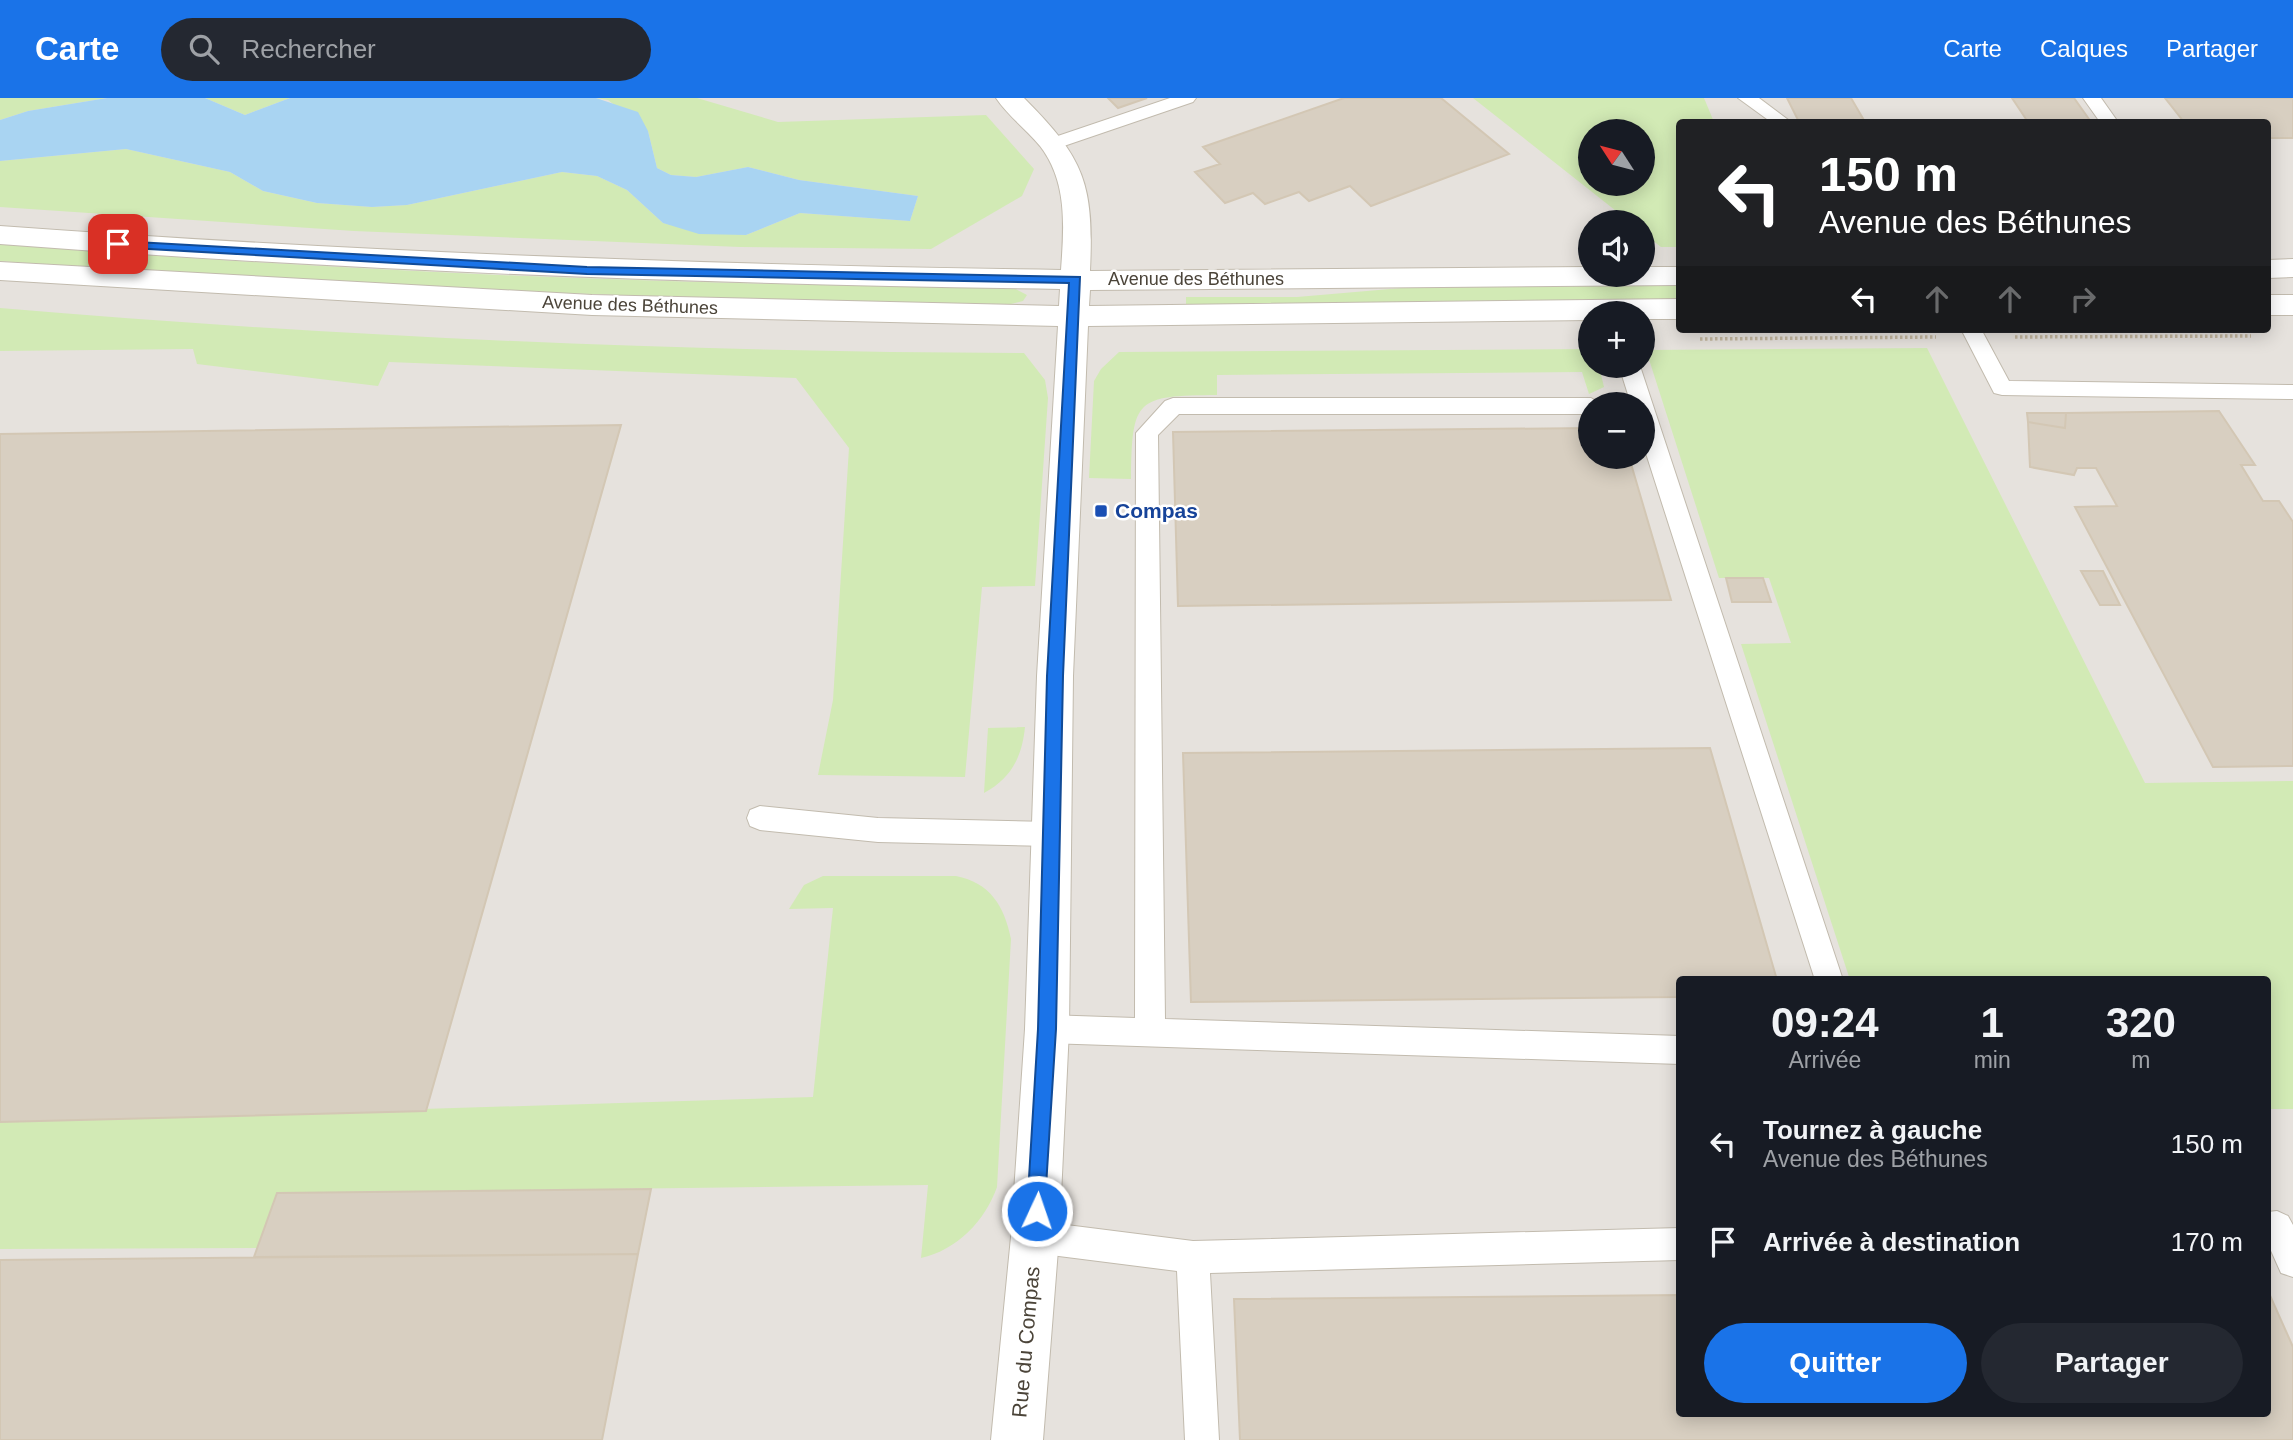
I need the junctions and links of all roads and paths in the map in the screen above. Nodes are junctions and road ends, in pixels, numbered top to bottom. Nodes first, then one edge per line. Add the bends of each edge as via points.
1 (1009, 98) edge
2 (1186, 98) edge
3 (1747, 98) edge
4 (2092, 98) edge
5 (1778, 119) edge
6 (2107, 119) edge
7 (1052, 145) junction
8 (0, 235) edge
9 (2293, 268) edge
10 (2271, 269) edge
11 (0, 271) edge
12 (1676, 276) edge
13 (1074, 298) junction
14 (2293, 304) edge
15 (2271, 305) edge
16 (1676, 309) edge
17 (1578, 310) edge
18 (1655, 310) edge
19 (1974, 333) edge
20 (2293, 392) edge
21 (1578, 406) edge
22 (1655, 443) edge
23 (760, 818) dead end
24 (1050, 834) junction
25 (1828, 976) edge
26 (1047, 1029) junction
27 (1150, 1033) junction
28 (1676, 1050) edge
29 (2271, 1227) edge
30 (1035, 1237) junction
31 (1676, 1244) edge
32 (1193, 1257) junction
33 (2293, 1261) edge
34 (1017, 1440) edge
35 (1202, 1440) edge

1 - 7 street, Rue du Compas
2 - 7 lane
3 - 5 lane
4 - 6 lane
7 - 13 street, Rue du Compas via 1075,185
8 - 13 street, Avenue des Béthunes via 338,259
9 - 10 street
11 - 13 street, Avenue des Béthunes via 579,304
12 - 13 street, Avenue des Béthunes
13 - 17 street, Avenue des Béthunes
13 - 24 street, Rue du Compas
14 - 15 street
16 - 18 street, Avenue des Béthunes
19 - 20 lane via 2002,388
21 - 27 lane via 1173,406 1147,433
22 - 25 lane
23 - 24 lane via 878,830
24 - 26 street, Rue du Compas
26 - 27 lane
26 - 30 street, Rue du Compas
27 - 28 lane
29 - 33 lane via 2277,1227
30 - 32 lane
30 - 34 street, Rue du Compas
31 - 32 lane
32 - 35 lane

